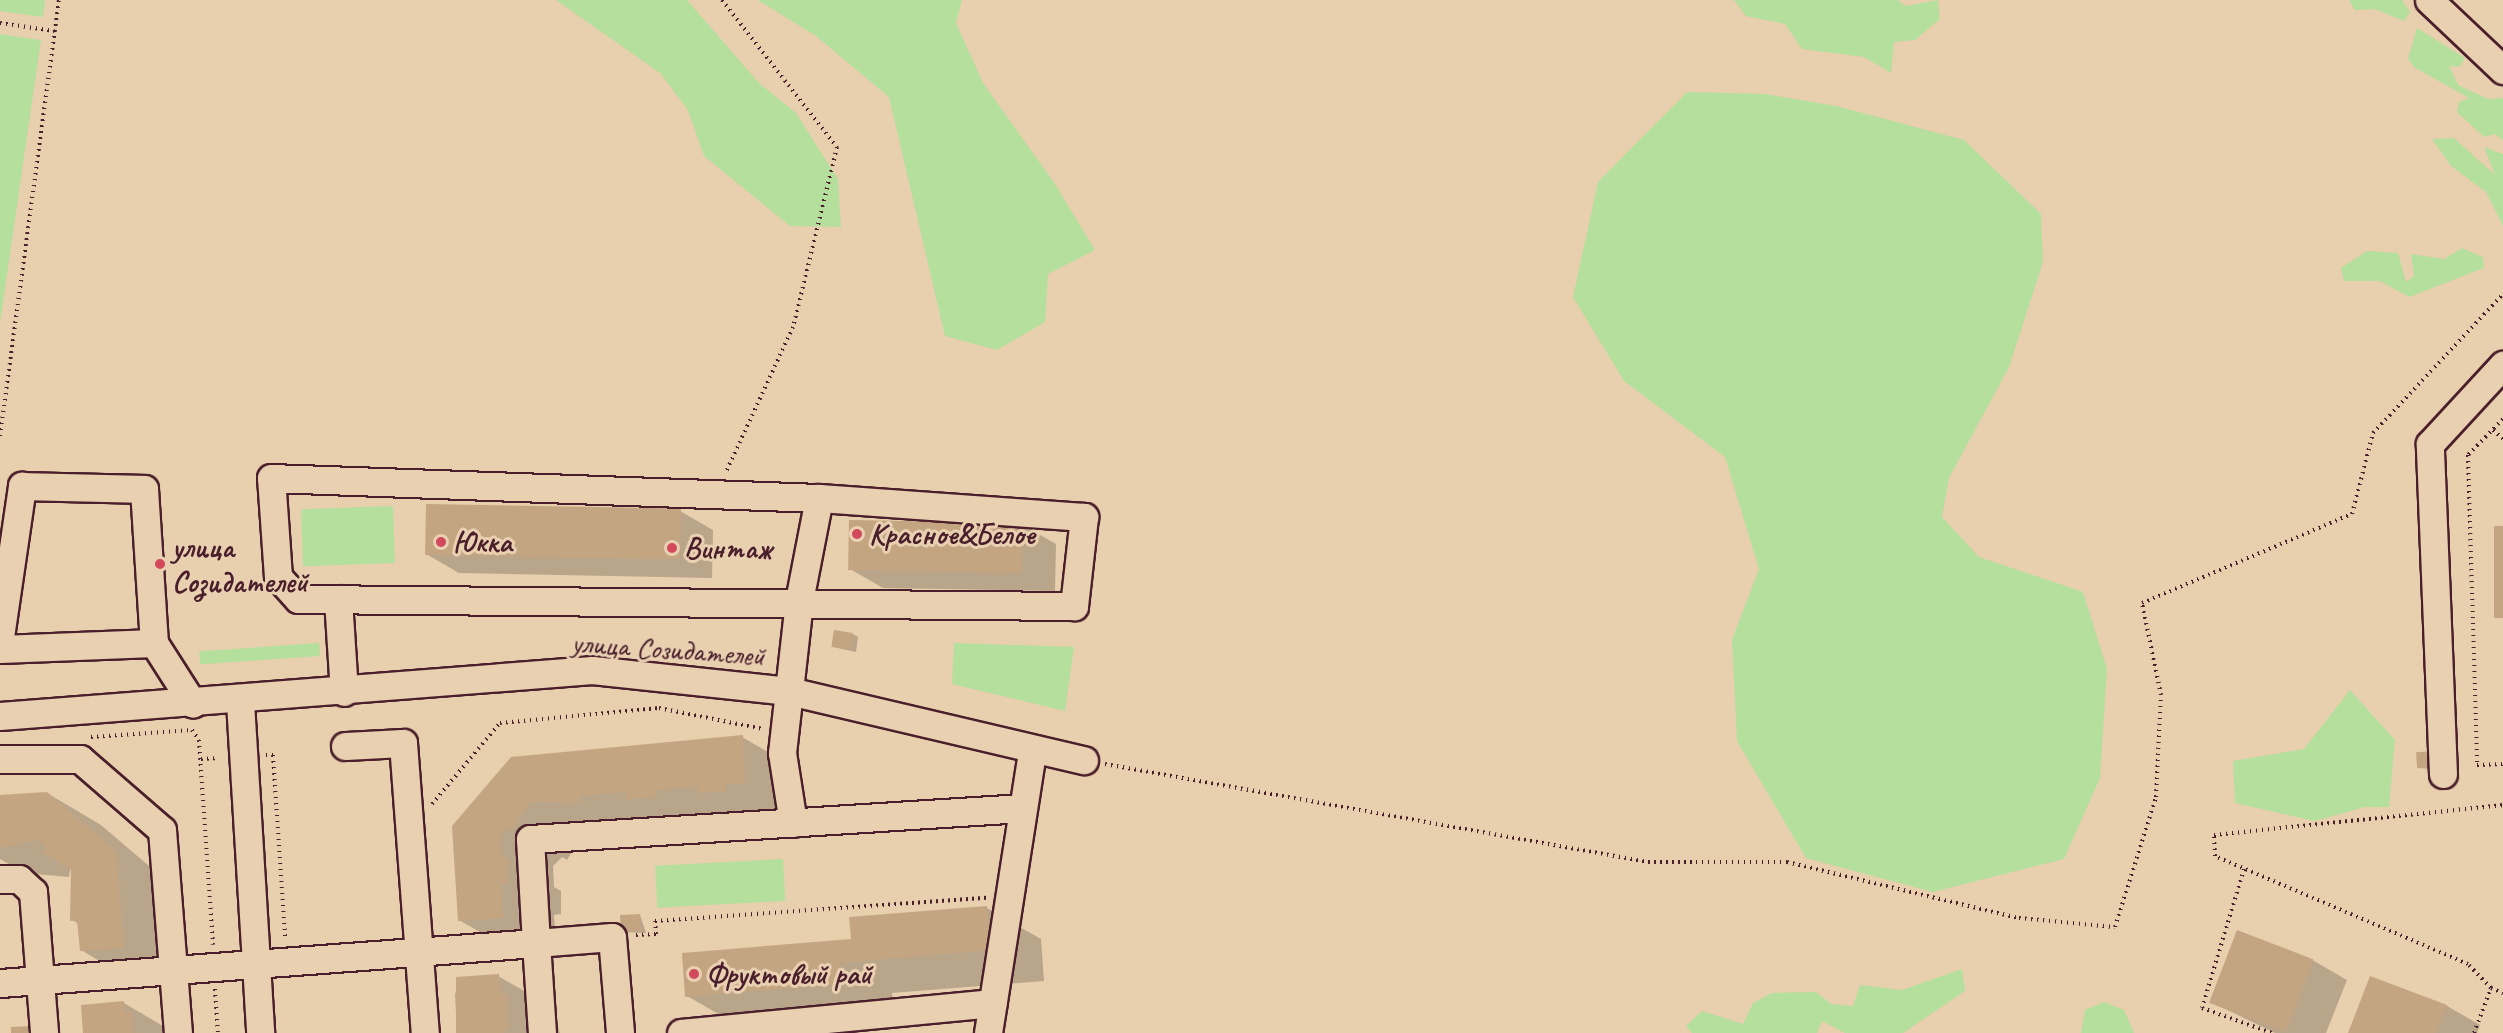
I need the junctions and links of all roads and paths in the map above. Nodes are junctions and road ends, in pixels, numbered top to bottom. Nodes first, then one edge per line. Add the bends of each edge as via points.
1 (58, 0) edge
2 (722, 0) edge
3 (2429, 0) edge
4 (0, 23) edge
5 (54, 31) junction
6 (2503, 70) edge
7 (2503, 294) edge
8 (2503, 365) edge
9 (2503, 419) edge
10 (2493, 430) junction
11 (0, 436) edge
12 (2503, 439) edge
13 (716, 494) junction
14 (819, 498) junction
15 (338, 599) junction
16 (799, 601) junction
17 (0, 637) edge
18 (154, 643) junction
19 (0, 649) edge
20 (789, 691) junction
21 (344, 692) junction
22 (240, 702) junction
23 (193, 704) junction
24 (0, 716) edge
25 (784, 733) junction
26 (345, 746) dead end
27 (1032, 751) junction
28 (0, 760) edge
29 (1084, 760) joint
30 (2503, 764) edge
31 (2443, 774) dead end
32 (2503, 805) edge
33 (1020, 807) junction
34 (427, 810) dead end
35 (793, 823) junction
36 (2244, 868) junction
37 (0, 879) edge
38 (1008, 896) junction
39 (612, 937) junction
40 (536, 943) junction
41 (418, 951) junction
42 (255, 964) junction
43 (173, 970) junction
44 (40, 979) junction
45 (0, 983) edge
46 (2491, 988) junction
47 (2503, 993) edge
48 (993, 1003) junction
49 (44, 1033) edge
50 (178, 1033) edge
51 (260, 1033) edge
52 (424, 1033) edge
53 (542, 1033) edge
54 (620, 1033) edge
55 (681, 1033) edge
56 (988, 1033) edge
57 (2272, 1033) edge
58 (2474, 1033) edge

1 - 5 path
2 - 13 path via 837,147 793,327
3 - 6 street
4 - 5 path
5 - 11 path
7 - 29 path via 2373,433 2352,514 2142,603 2161,695 2156,797 2115,927 2019,918 1787,862 1648,862
8 - 31 street via 2430,444
9 - 10 path
10 - 12 path
10 - 30 path via 2468,455 2475,705 2477,765
13 - 14 street
13 - 15 street via 271,478 278,577 298,599
14 - 16 street
14 - 16 street via 1084,517 1074,606
15 - 16 street
15 - 21 street
16 - 20 street
17 - 18 street via 22,486 144,489
18 - 19 street
18 - 23 street
20 - 21 street, улица Созидателей via 592,670
20 - 25 street
20 - 27 street, улица Созидателей
21 - 22 street, улица Созидателей
22 - 23 street, улица Созидателей
22 - 42 street
23 - 24 street, улица Созидателей
25 - 34 path via 659,708 500,723
25 - 35 street
26 - 41 street via 403,743
27 - 29 street, улица Созидателей
27 - 33 street
28 - 43 street via 80,759 162,830
32 - 36 path via 2214,835 2215,856
33 - 35 street
33 - 38 street
35 - 40 street via 530,839
36 - 46 path via 2468,964
36 - 57 path via 2202,1008
37 - 44 street via 19,879 33,892
38 - 39 path via 655,921 656,934
38 - 48 street
39 - 40 street
39 - 54 street
40 - 41 street
40 - 53 street
41 - 42 street
41 - 52 street
42 - 43 street
42 - 51 street
43 - 44 street
43 - 50 street
44 - 45 street
44 - 49 street
46 - 47 path
46 - 58 path
48 - 55 street
48 - 56 street

